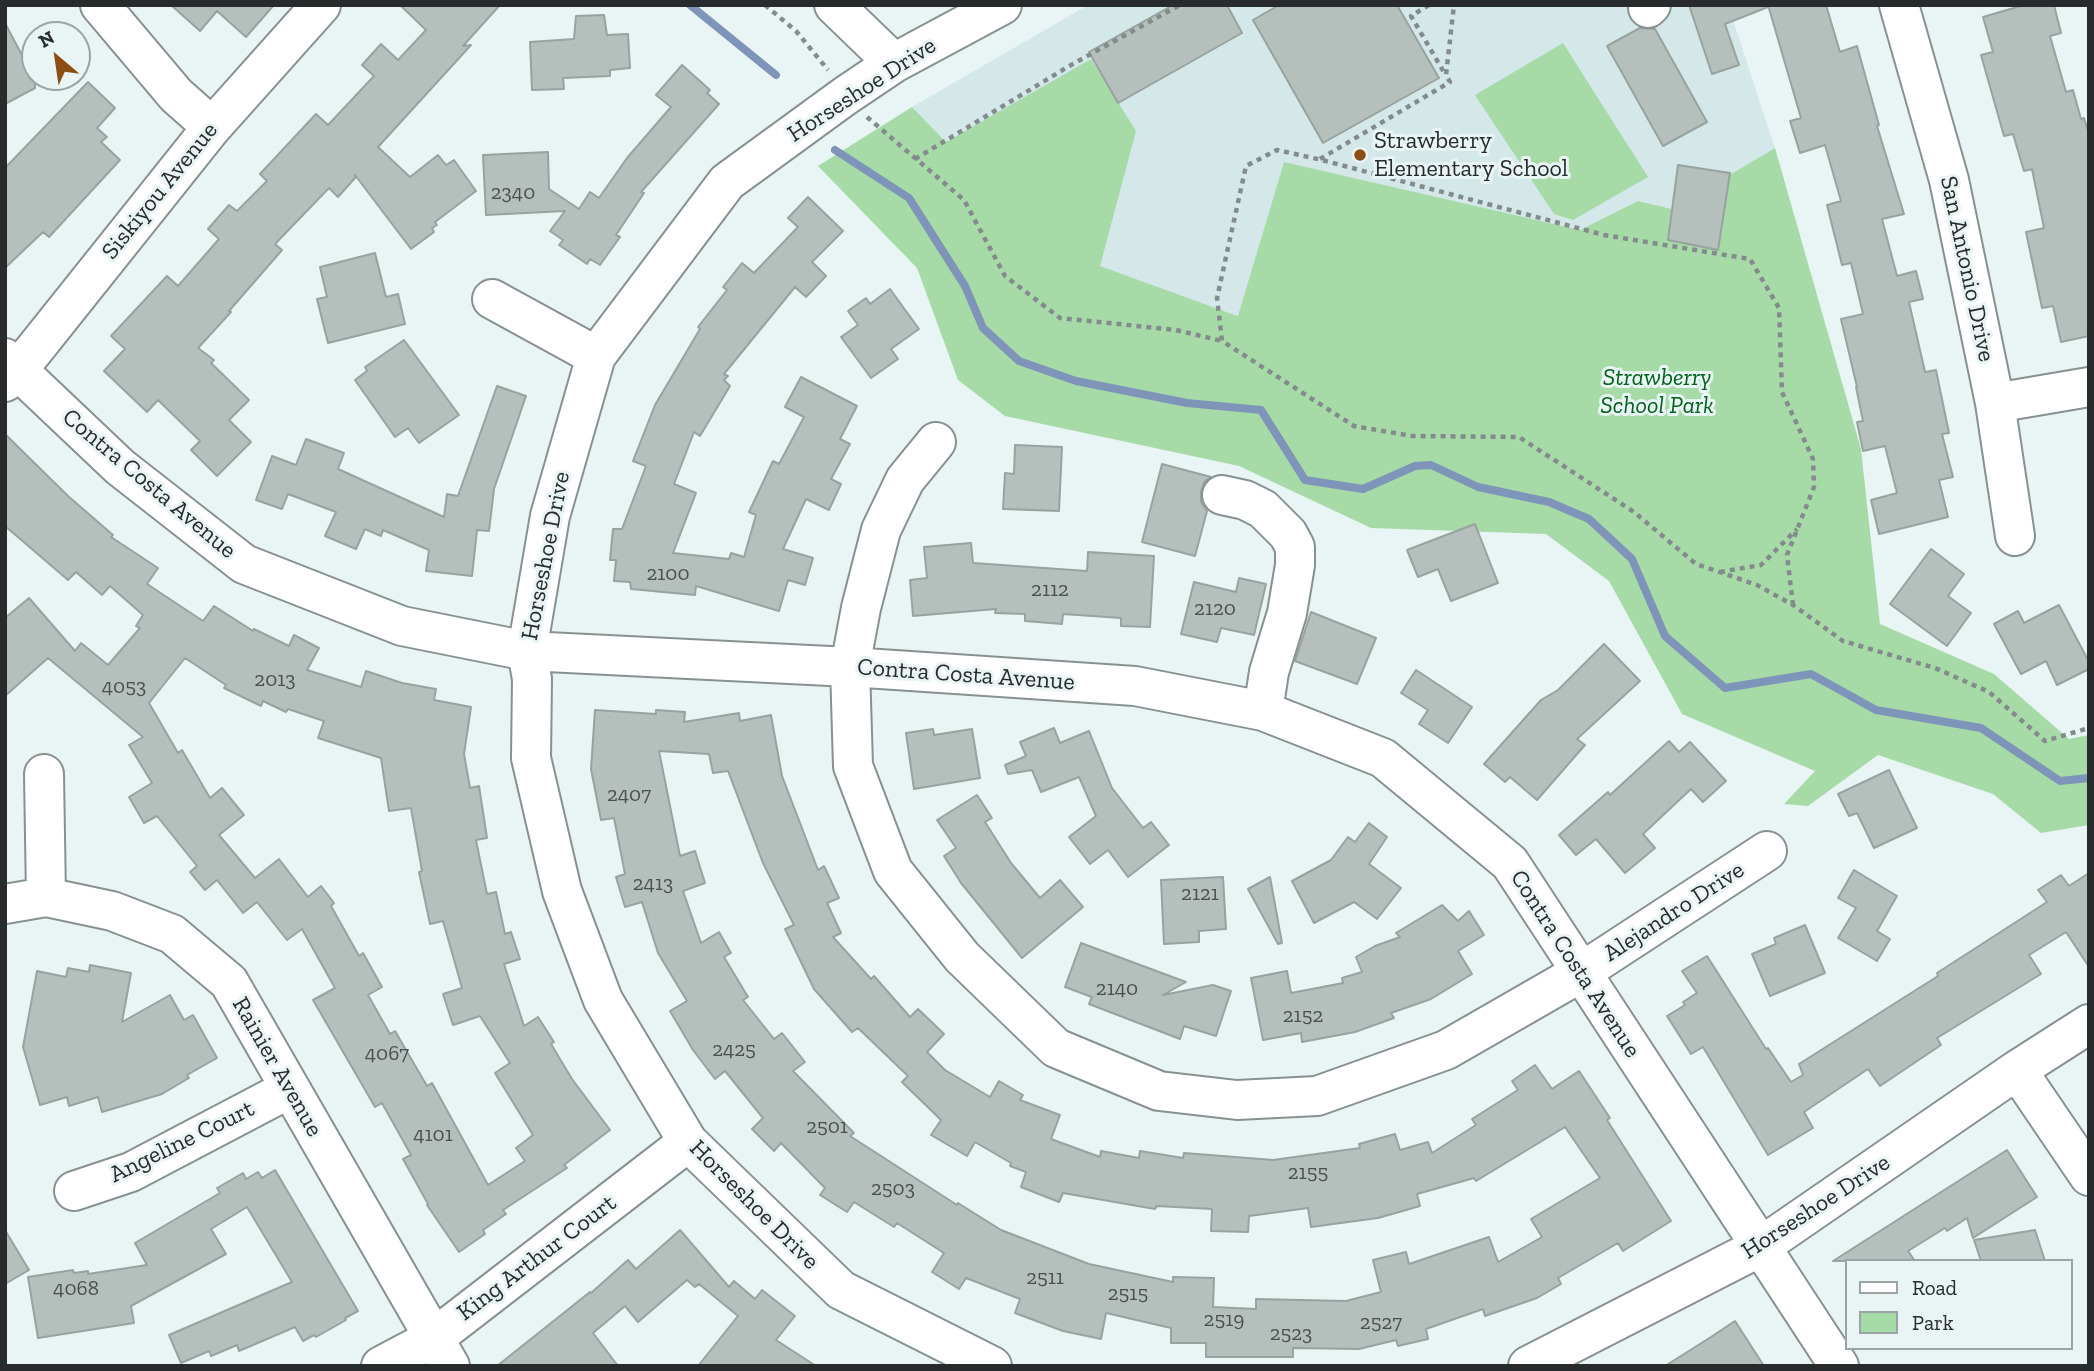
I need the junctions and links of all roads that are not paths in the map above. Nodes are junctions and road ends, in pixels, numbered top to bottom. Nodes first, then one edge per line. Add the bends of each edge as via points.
1 (100, 5) edge
2 (321, 5) edge
3 (834, 5) edge
4 (1002, 5) edge
5 (1899, 5) edge
6 (894, 64) junction
7 (212, 127) junction
8 (492, 299) dead end
9 (596, 356) junction
10 (9, 370) edge
11 (2089, 387) edge
12 (1995, 402) junction
13 (936, 442) dead end
14 (1222, 495) dead end
15 (2015, 536) dead end
16 (527, 651) junction
17 (849, 667) junction
18 (1264, 711) junction
19 (44, 774) dead end
20 (1767, 851) dead end
21 (46, 897) junction
22 (5, 904) edge
23 (1580, 973) junction
24 (2089, 1024) edge
25 (2017, 1070) junction
26 (289, 1089) junction
27 (688, 1142) junction
28 (2089, 1176) edge
29 (74, 1191) dead end
30 (1760, 1247) junction
31 (442, 1352) edge
32 (381, 1366) edge
33 (992, 1366) edge
34 (1528, 1366) edge
35 (1839, 1366) edge

1 - 7 street via 176,95
2 - 7 street, Siskiyou Avenue
3 - 6 street
4 - 6 street, Horseshoe Drive
5 - 12 street, San Antonio Drive via 1949,180
6 - 9 street, Horseshoe Drive via 727,182
7 - 10 street, Siskiyou Avenue
8 - 9 street
9 - 16 street, Horseshoe Drive via 550,516
10 - 16 street, Contra Costa Avenue via 120,467 244,564 402,626
11 - 12 street
12 - 15 street, San Antonio Drive
13 - 17 street, Alejandro Drive via 905,480 881,530
14 - 18 street via 1263,509 1289,534 1295,547 1287,612 1269,672
16 - 17 street, Contra Costa Avenue
16 - 27 street, Horseshoe Drive via 532,679 531,758 562,891 603,1000
17 - 18 street, Contra Costa Avenue via 1135,686
17 - 23 street, Alejandro Drive via 853,766 893,871 962,957 1056,1048 1158,1091 1237,1100 1317,1096 1446,1050
18 - 23 street, Contra Costa Avenue via 1383,758 1510,863
19 - 21 street
20 - 23 street, Alejandro Drive
21 - 22 street, Rainier Avenue
21 - 26 street, Rainier Avenue via 112,911 172,934 229,982
23 - 30 street, Contra Costa Avenue
24 - 25 street, Horseshoe Drive
25 - 28 street
25 - 30 street, Horseshoe Drive
26 - 29 street, Angeline Court via 131,1172
26 - 31 street, Rainier Avenue
27 - 31 street, King Arthur Court
27 - 33 street, Horseshoe Drive via 841,1290
30 - 34 street, Horseshoe Drive
30 - 35 street, Contra Costa Avenue
31 - 32 street, King Arthur Court

